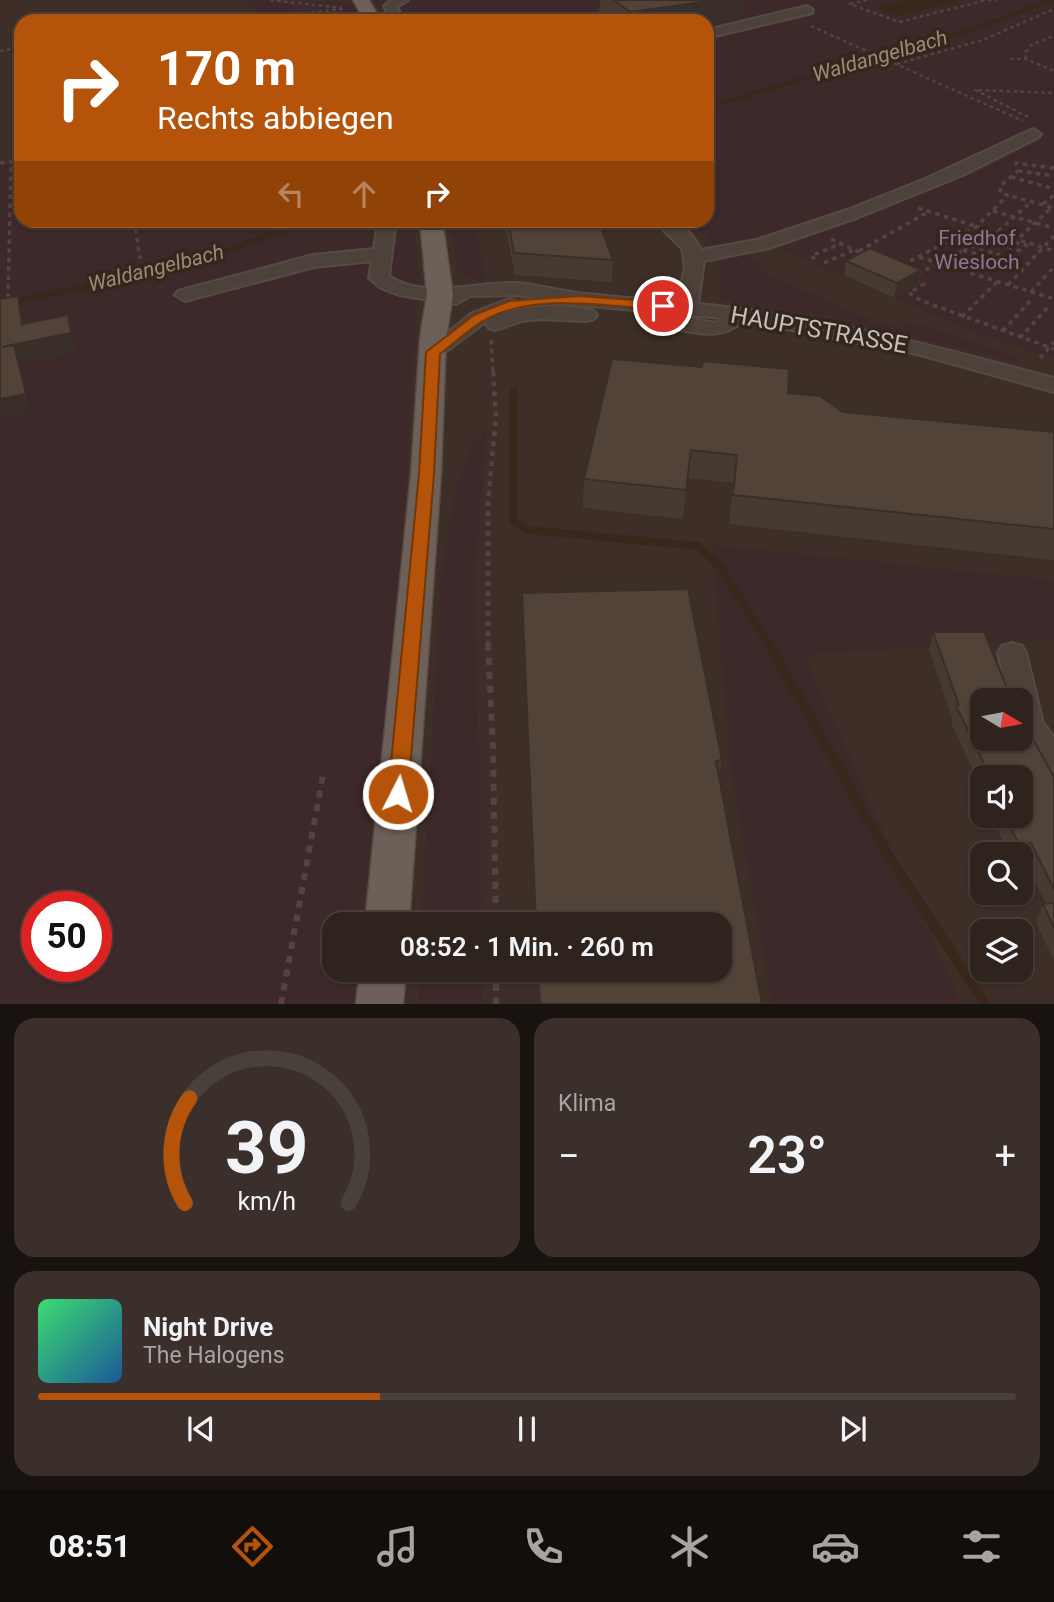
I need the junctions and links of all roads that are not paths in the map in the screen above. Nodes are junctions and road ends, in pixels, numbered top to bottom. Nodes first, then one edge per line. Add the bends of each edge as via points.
1 (402, 0) edge
2 (782, 0) edge
3 (807, 10) junction
4 (394, 14) edge
5 (821, 15) dead end
6 (714, 32) edge
7 (1031, 126) road end
8 (386, 228) edge
9 (432, 228) edge
10 (672, 228) edge
11 (382, 254) junction
12 (696, 256) junction
13 (185, 295) dead end
14 (440, 295) junction
15 (579, 299) junction
16 (515, 304) junction
17 (687, 308) junction
18 (740, 314) junction
19 (496, 324) road end
20 (433, 352) junction
21 (996, 368) junction
22 (1054, 385) edge
23 (1000, 390) dead end
24 (1012, 653) dead end
25 (1054, 758) edge
26 (388, 912) edge
27 (382, 982) edge
28 (380, 1003) edge

1 - 4 street via 390,6
2 - 3 street
3 - 5 street
3 - 6 street
7 - 12 street via 987,159 909,194 736,253
8 - 11 street
9 - 14 main road
10 - 12 street via 690,243
11 - 13 street via 313,261
11 - 14 street via 379,278 389,286
12 - 17 street
14 - 15 street, HAUPTSTRASSE via 516,289
14 - 16 street, HAUPTSTRASSE
14 - 20 main road
15 - 16 street, HAUPTSTRASSE
15 - 17 street, HAUPTSTRASSE
16 - 20 street via 479,317
17 - 18 street, HAUPTSTRASSE
18 - 19 street via 716,329 643,318 553,313 510,316
18 - 21 street, HAUPTSTRASSE via 854,334
20 - 26 main road
21 - 22 street, HAUPTSTRASSE
21 - 23 street
24 - 25 street via 1029,727
27 - 28 main road

